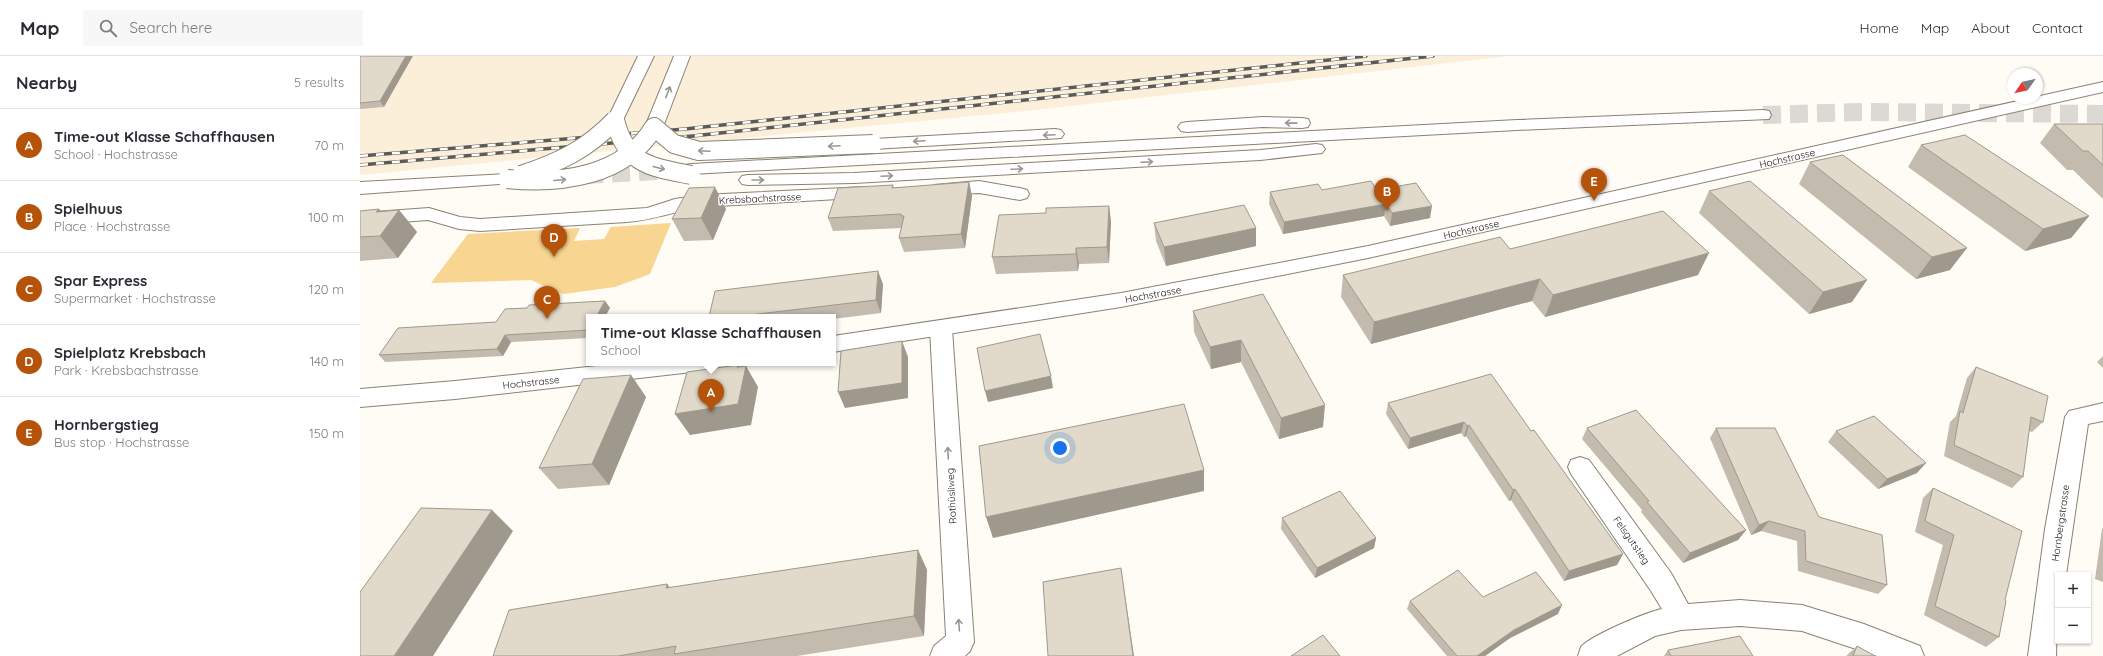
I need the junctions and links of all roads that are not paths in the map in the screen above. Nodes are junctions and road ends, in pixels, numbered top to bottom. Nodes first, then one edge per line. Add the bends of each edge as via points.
1 (646, 56) edge
2 (682, 56) edge
3 (2103, 87) edge
4 (1763, 115) tunnel mouth
5 (615, 120) junction
6 (654, 127) junction
7 (1470, 127) junction
8 (630, 154) junction
9 (691, 169) tunnel mouth
10 (507, 179) junction
11 (360, 188) edge
12 (1020, 194) dead end
13 (360, 219) edge
14 (941, 329) junction
15 (836, 344) edge
16 (674, 366) edge
17 (360, 398) edge
18 (2103, 412) edge
19 (1580, 467) dead end
20 (1681, 617) junction
21 (944, 656) edge
22 (1592, 656) edge
23 (1910, 656) edge
24 (2042, 656) edge

1 - 5 main road
6 -> 2 main road
3 - 14 main road, Hochstrasse via 1368,252 1121,300
4 - 7 main road
5 - 8 main road, bridge via 619,138
5 - 10 main road, bridge via 598,138 574,155
7 -> 6 main road, bridge via 1263,122 712,152 679,148 662,137
6 - 8 main road, bridge via 645,142
8 -> 7 main road, bridge via 647,165 691,176 780,180 862,178 1277,154
7 - 9 main road
10 -> 8 main road, bridge via 537,182 567,179 606,166
10 - 11 main road
12 - 13 main road, Krebsbachstrasse via 979,187 702,201 675,205 649,214 480,225 460,223 429,214
14 - 15 main road, Hochstrasse
21 -> 14 main road, Rothüsliweg via 960,642
16 - 17 main road, Hochstrasse
18 - 24 main road, Hornbergstrasse via 2077,417 2058,529
19 - 20 main road, Felsgutstieg via 1662,582
20 - 22 main road via 1651,624 1617,640
20 - 23 main road via 1740,613 1802,618 1864,637

